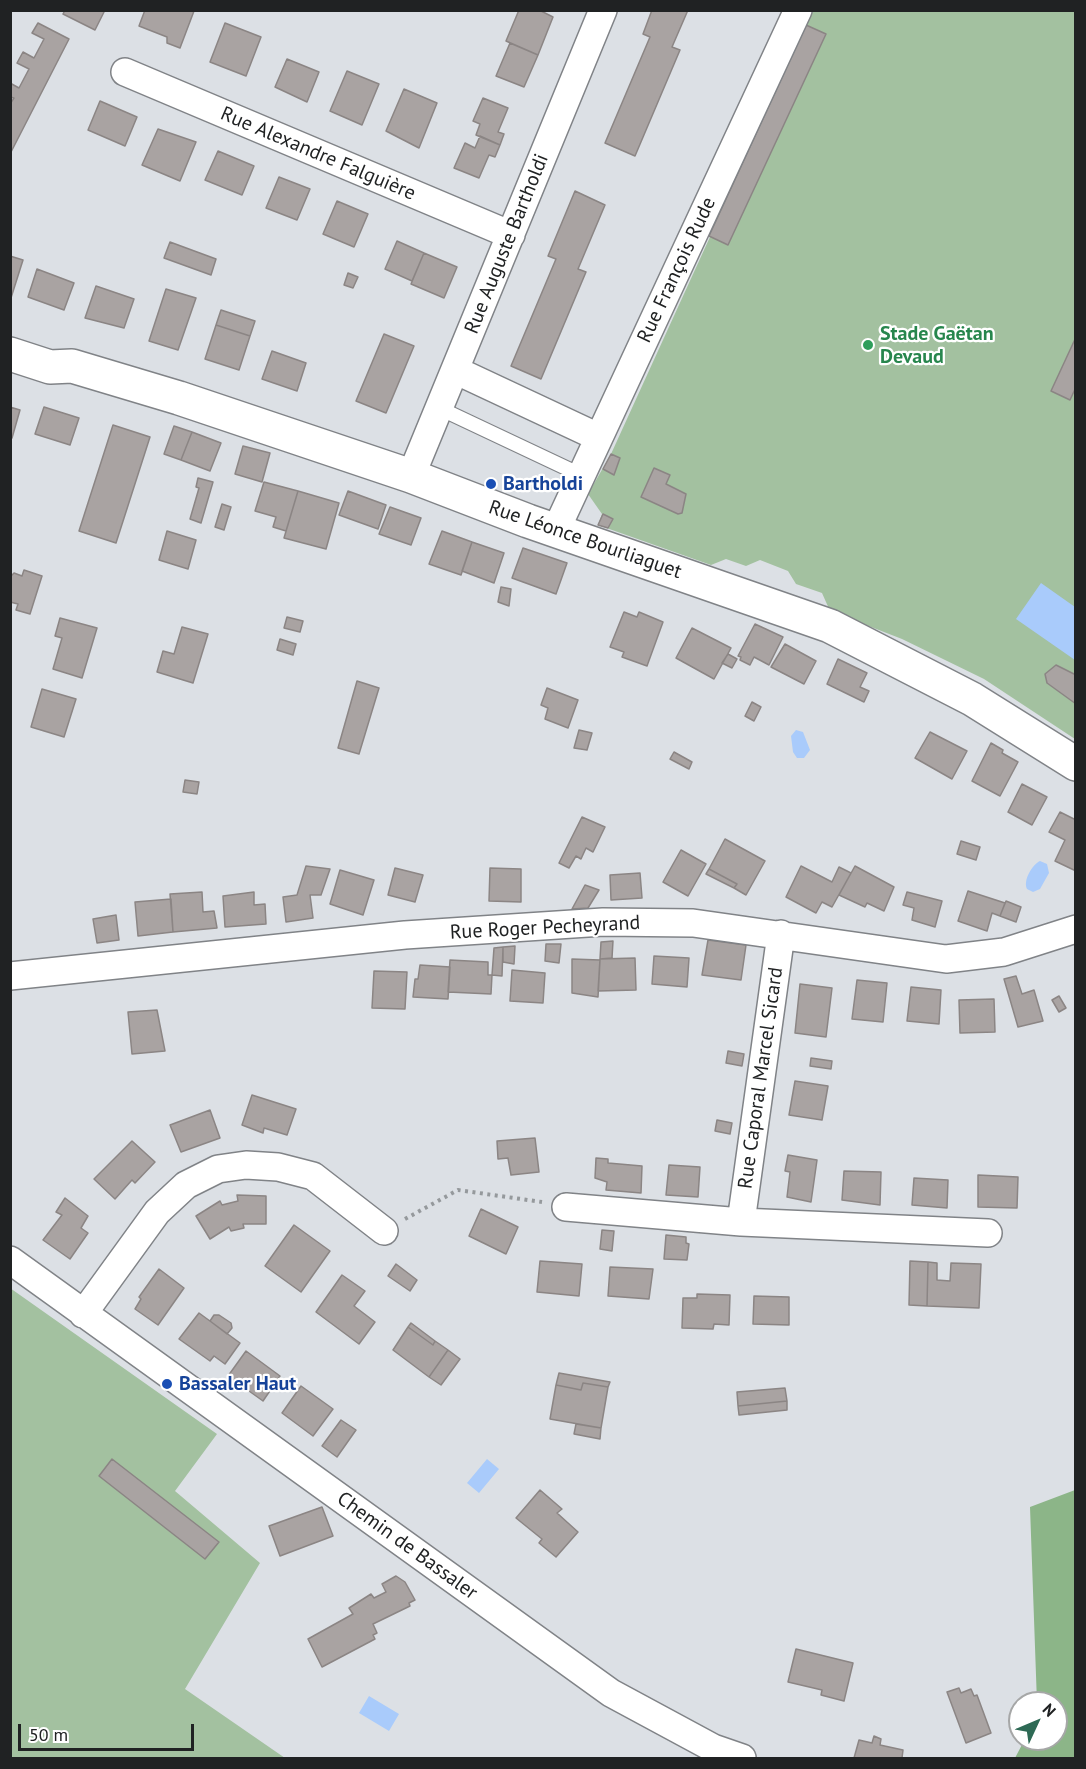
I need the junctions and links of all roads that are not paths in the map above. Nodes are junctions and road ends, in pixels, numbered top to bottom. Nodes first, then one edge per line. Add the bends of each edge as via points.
1 (603, 10) edge
2 (798, 10) edge
3 (125, 72) dead end
4 (511, 235) junction
5 (10, 336) edge
6 (10, 354) edge
7 (72, 366) junction
8 (455, 370) junction
9 (439, 408) junction
10 (598, 436) junction
11 (581, 475) junction
12 (411, 476) junction
13 (556, 531) junction
14 (1076, 764) edge
15 (1076, 929) edge
16 (781, 934) junction
17 (10, 976) edge
18 (555, 1204) road end
19 (741, 1222) junction
20 (395, 1224) road end
21 (988, 1233) dead end
22 (10, 1260) edge
23 (83, 1314) junction
24 (742, 1758) edge

1 - 4 street, Rue Auguste Bartholdi
2 - 10 street, Rue François Rude
3 - 4 street, Rue Alexandre Falguière
4 - 8 street, Rue Auguste Bartholdi
5 - 7 main road, Rue Léonce Bourliaguet via 52,351
6 - 7 main road, Rue Léonce Bourliaguet via 50,367
7 - 12 main road, Rue Léonce Bourliaguet
8 - 9 street, Rue Auguste Bartholdi
8 - 10 street
9 - 11 lane
9 - 12 street, Rue Auguste Bartholdi
10 - 11 street, Rue François Rude
11 - 13 street, Rue François Rude
12 - 13 main road, Rue Léonce Bourliaguet
13 - 14 main road, Rue Léonce Bourliaguet via 831,626 972,699
15 - 16 street, Rue Roger Pecheyrand via 1004,952 946,959
16 - 17 street, Rue Roger Pecheyrand via 693,923 603,922 405,935
16 - 19 street, Rue Caporal Marcel Sicard
18 - 19 street
19 - 21 street
20 - 23 street via 313,1176 278,1167 246,1165 218,1169 186,1185 157,1212
22 - 23 street
23 - 24 street, Chemin de Bassaler via 611,1693 713,1748

